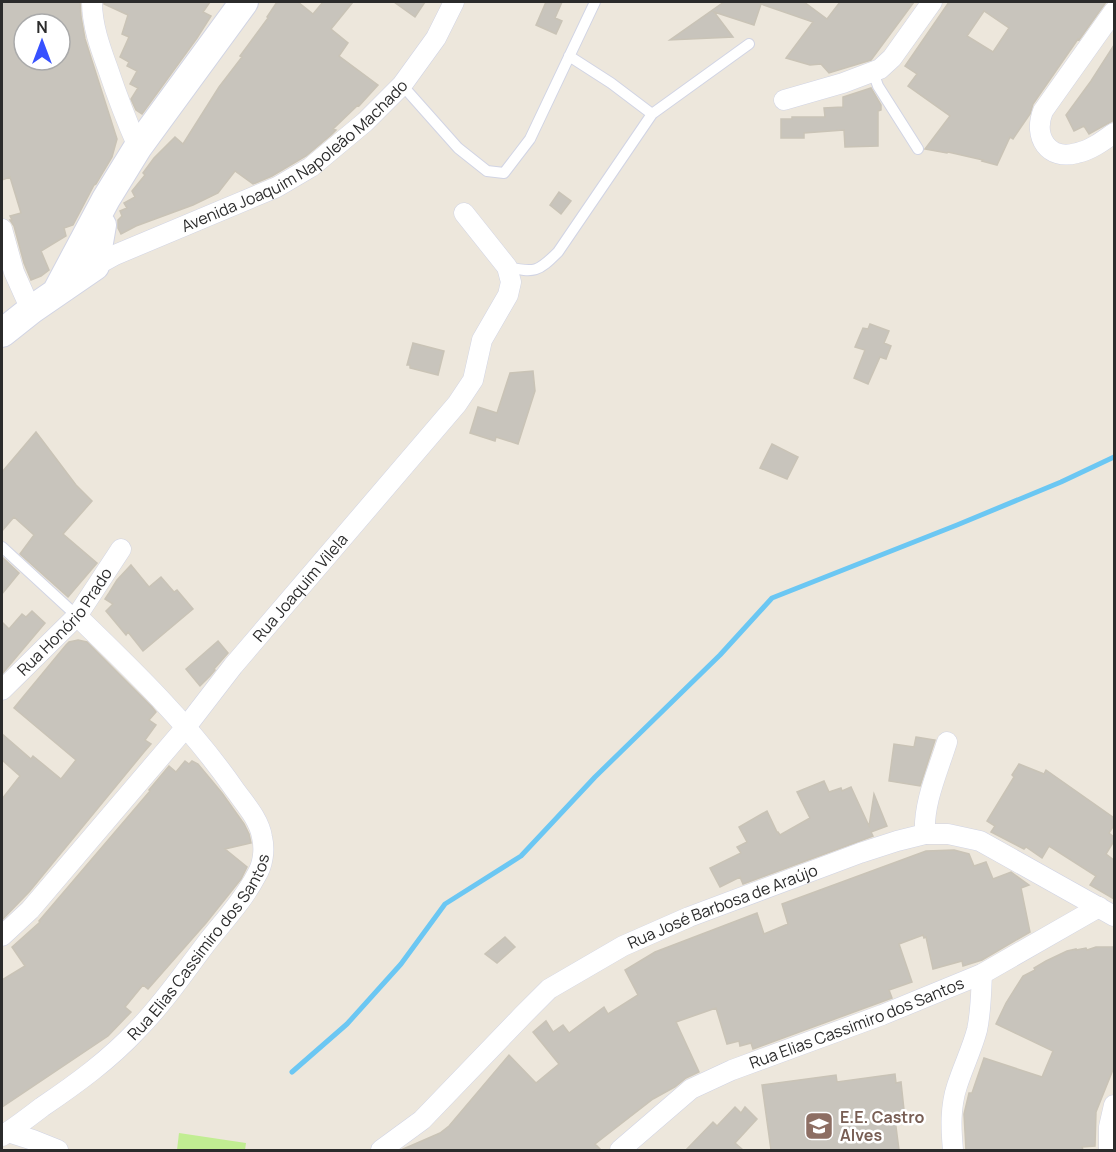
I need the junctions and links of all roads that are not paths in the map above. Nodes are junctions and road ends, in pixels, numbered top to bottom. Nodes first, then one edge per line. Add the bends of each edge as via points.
1 (92, 2) edge
2 (244, 2) edge
3 (454, 2) edge
4 (595, 2) edge
5 (932, 2) edge
6 (1114, 11) edge
7 (749, 44) dead end
8 (569, 56) junction
9 (873, 72) junction
10 (402, 84) junction
11 (784, 100) dead end
12 (652, 114) junction
13 (1114, 134) edge
14 (138, 147) junction
15 (918, 148) dead end
16 (106, 199) junction
17 (464, 213) dead end
18 (2, 229) edge
19 (95, 266) junction
20 (507, 267) junction
21 (57, 291) junction
22 (31, 310) junction
23 (2, 333) edge
24 (2, 547) edge
25 (122, 549) dead end
26 (77, 616) junction
27 (2, 690) edge
28 (186, 727) junction
29 (947, 742) dead end
30 (925, 834) junction
31 (1107, 911) edge
32 (2, 936) edge
33 (982, 974) junction
34 (1114, 1105) edge
35 (5, 1134) edge
36 (58, 1150) edge
37 (381, 1150) edge
38 (620, 1150) edge
39 (953, 1150) edge
40 (1109, 1150) edge

1 - 14 street via 98,42
2 - 14 main road
3 - 10 street, Avenida Joaquim Napoleão Machado via 436,38
4 - 8 lane
5 - 9 street via 892,58
6 - 13 street via 1043,111 1039,131 1047,146 1058,153 1072,154
7 - 12 lane
8 - 10 lane via 530,139 504,173 487,171 458,148
8 - 12 lane
9 - 11 street
9 - 15 lane
10 - 19 street, Avenida Joaquim Napoleão Machado via 311,167 277,187
12 - 20 lane via 558,252 543,266 527,272
14 - 16 main road
16 - 19 main road
16 - 21 main road
17 - 20 street
18 - 22 street via 14,272
19 - 21 main road
20 - 28 street, Rua Joaquim Vilela via 511,282 507,295 482,340 473,380 461,398 233,666
21 - 22 main road
22 - 23 main road
24 - 26 lane
25 - 26 street, Rua Honório Prado
26 - 27 street, Rua Honório Prado
26 - 28 street, Rua Elias Cassimiro dos Santos
28 - 32 street, Rua Joaquim Vilela via 30,910
28 - 35 street, Rua Elias Cassimiro dos Santos via 259,826 263,850 257,875 137,1030 84,1078
29 - 30 street via 927,810
30 - 31 street, Rua José Barbosa de Araújo via 980,841
30 - 37 street, Rua José Barbosa de Araújo via 860,853 623,946 549,989 422,1120
31 - 33 street, Rua Elias Cassimiro dos Santos
33 - 38 street, Rua Elias Cassimiro dos Santos via 691,1089
33 - 39 street via 977,1029 953,1102
34 - 40 street
35 - 36 street

